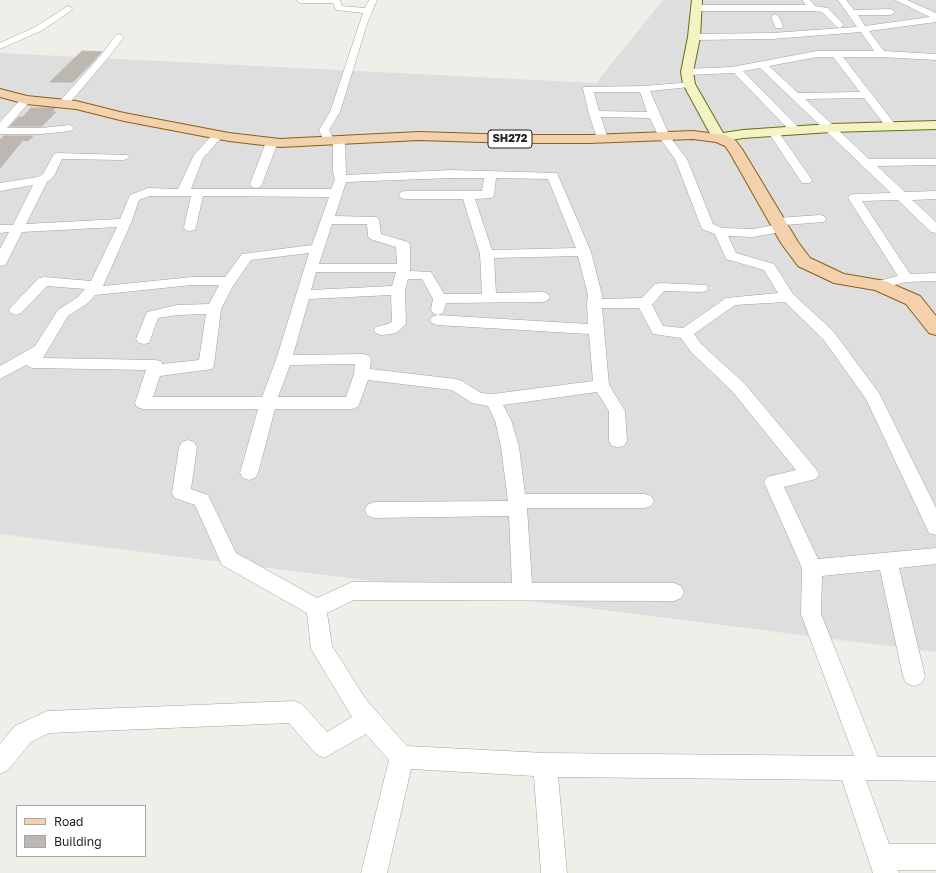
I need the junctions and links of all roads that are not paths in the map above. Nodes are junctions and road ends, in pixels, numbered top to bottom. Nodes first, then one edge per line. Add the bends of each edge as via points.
1 (300, 0) edge
2 (373, 0) edge
3 (751, 0) edge
4 (778, 0) edge
5 (806, 0) edge
6 (842, 0) edge
7 (899, 0) edge
8 (697, 4) edge
9 (716, 4) edge
10 (734, 4) edge
11 (761, 8) junction
12 (783, 8) junction
13 (812, 8) junction
14 (68, 9) dead end
15 (368, 11) junction
16 (891, 12) dead end
17 (852, 13) junction
18 (775, 17) dead end
19 (936, 18) edge
20 (840, 24) junction
21 (767, 26) dead end
22 (780, 26) junction
23 (862, 26) junction
24 (697, 29) junction
25 (119, 37) dead end
26 (0, 46) edge
27 (807, 46) dead end
28 (815, 54) junction
29 (836, 54) junction
30 (881, 54) junction
31 (936, 57) edge
32 (763, 65) junction
33 (736, 69) junction
34 (688, 78) junction
35 (644, 89) junction
36 (0, 93) edge
37 (866, 95) junction
38 (796, 96) junction
39 (26, 100) junction
40 (63, 104) junction
41 (594, 114) junction
42 (654, 115) junction
43 (936, 125) edge
44 (891, 126) junction
45 (70, 128) dead end
46 (830, 128) junction
47 (0, 130) edge
48 (796, 131) junction
49 (773, 132) junction
50 (218, 135) junction
51 (665, 137) junction
52 (719, 138) junction
53 (602, 139) junction
54 (334, 141) junction
55 (272, 142) junction
56 (123, 157) dead end
57 (936, 162) edge
58 (866, 163) junction
59 (490, 175) junction
60 (42, 180) junction
61 (806, 180) dead end
62 (256, 184) dead end
63 (0, 186) edge
64 (339, 186) junction
65 (182, 192) junction
66 (198, 192) junction
67 (405, 195) dead end
68 (936, 195) edge
69 (468, 196) junction
70 (901, 196) junction
71 (820, 219) dead end
72 (327, 220) junction
73 (125, 223) junction
74 (779, 225) junction
75 (190, 227) dead end
76 (18, 228) junction
77 (0, 229) edge
78 (936, 229) edge
79 (720, 232) junction
80 (318, 248) junction
81 (584, 252) junction
82 (487, 254) junction
83 (0, 262) edge
84 (311, 268) junction
85 (403, 272) junction
86 (936, 277) edge
87 (906, 278) junction
88 (229, 281) junction
89 (188, 282) junction
90 (879, 285) junction
91 (94, 288) junction
92 (702, 288) dead end
93 (398, 290) junction
94 (303, 295) junction
95 (544, 297) dead end
96 (788, 297) junction
97 (489, 298) junction
98 (440, 299) junction
99 (594, 304) junction
100 (644, 304) junction
101 (214, 309) junction
102 (16, 310) dead end
103 (176, 310) junction
104 (596, 329) junction
105 (936, 329) edge
106 (380, 330) dead end
107 (686, 333) junction
108 (144, 339) dead end
109 (40, 350) junction
110 (284, 360) junction
111 (153, 370) junction
112 (0, 373) edge
113 (362, 374) junction
114 (601, 386) junction
115 (493, 400) junction
116 (268, 403) junction
117 (618, 441) dead end
118 (188, 447) dead end
119 (249, 473) dead end
120 (645, 501) dead end
121 (517, 504) junction
122 (374, 510) dead end
123 (936, 527) edge
124 (936, 556) edge
125 (888, 561) junction
126 (812, 568) junction
127 (522, 591) junction
128 (674, 592) dead end
129 (316, 608) junction
130 (914, 676) dead end
131 (369, 720) junction
132 (402, 757) junction
133 (0, 762) edge
134 (545, 765) junction
135 (861, 769) junction
136 (936, 769) edge
137 (936, 857) edge
138 (883, 865) edge
139 (374, 873) edge
140 (554, 873) edge

1 - 15 street via 336,1 339,8
2 - 15 street
3 - 11 street
4 - 12 street
5 - 13 street
6 - 17 street
7 - 19 street
8 - 9 street
8 - 24 street
9 - 10 street
10 - 11 street
11 - 12 street
12 - 13 street
13 - 20 street via 825,10
14 - 26 street via 38,29
15 - 54 street via 335,112 324,130
16 - 17 street
17 - 23 street
18 - 22 street
19 - 23 street
20 - 22 street
20 - 23 street
21 - 22 street
23 - 24 street via 772,36
23 - 30 street
24 - 34 street
25 - 40 street
27 - 28 street
28 - 29 street
28 - 32 street
29 - 30 street
29 - 37 street
30 - 31 street
32 - 33 street
32 - 38 street
33 - 34 street
33 - 48 street
34 - 35 street
34 - 52 street
35 - 41 street via 588,89
35 - 42 street
36 - 39 main road, SH272
37 - 38 street
37 - 44 street
38 - 46 street
39 - 40 main road, SH272
39 - 47 street
40 - 50 main road, SH272
41 - 42 street
41 - 53 street
42 - 51 street
43 - 44 street
44 - 46 street
45 - 47 street via 41,131
46 - 48 street
46 - 58 street
48 - 49 street
49 - 52 street
49 - 61 street
50 - 55 main road, SH272
50 - 65 street via 198,157
51 - 52 main road, SH272 via 693,135
51 - 53 main road, SH272
51 - 79 street via 681,159 707,226
52 - 74 main road, SH272 via 730,143 738,152
53 - 54 main road, SH272 via 418,136
54 - 55 main road, SH272
54 - 64 street
55 - 62 street
56 - 60 street via 58,156 48,176
57 - 58 street
58 - 70 street
59 - 64 street via 451,174
59 - 69 street via 488,195
59 - 81 street via 553,176
60 - 63 street
60 - 76 street
64 - 66 street
64 - 72 street
65 - 66 street
65 - 73 street via 148,192 134,198
66 - 75 street
67 - 69 street
68 - 70 street
69 - 82 street
70 - 78 street
70 - 87 street via 854,198
71 - 74 street
72 - 80 street
72 - 85 street via 372,220 375,236 404,245
73 - 76 street
73 - 91 street
74 - 79 street via 753,233
74 - 90 main road, SH272 via 804,262 840,279
76 - 77 street
76 - 83 street
79 - 96 street via 732,256 770,267
80 - 84 street
80 - 88 street via 247,257
81 - 82 street
81 - 99 street
82 - 97 street
84 - 85 street
84 - 94 street
85 - 93 street
85 - 98 street via 426,276
86 - 87 street
87 - 90 street
88 - 89 street
88 - 101 street
89 - 91 street
89 - 103 street
90 - 105 main road, SH272 via 913,300
91 - 102 street via 44,281
91 - 109 street via 83,300 63,313
92 - 100 street via 660,287
93 - 94 street
93 - 106 street via 399,324 392,329
94 - 110 street
95 - 97 street
96 - 107 street via 731,301
96 - 123 street via 828,335 873,396
97 - 98 street
98 - 104 street via 436,324
99 - 100 street
99 - 104 street
100 - 107 street via 658,332
101 - 103 street
101 - 111 street via 206,365
103 - 108 street via 152,315
104 - 114 street
107 - 126 street via 696,348 738,387 810,474 773,482
109 - 111 street via 32,363 155,364
109 - 112 street
110 - 113 street via 362,359
110 - 116 street
111 - 116 street via 143,403
113 - 115 street via 456,385 478,399
113 - 116 street via 352,403
114 - 115 street
114 - 117 street via 617,410
115 - 121 street via 505,427 510,448
116 - 119 street
118 - 129 street via 181,493 202,500 229,559
120 - 121 street
121 - 122 street
121 - 127 street
124 - 125 street
125 - 126 street
125 - 130 street
126 - 135 street via 811,614
127 - 128 street
127 - 129 street via 352,591
129 - 131 street via 322,649 359,709
131 - 132 street
131 - 133 street via 324,746 294,712 47,722 23,734
132 - 134 street
132 - 139 street
134 - 135 street
134 - 140 street
135 - 136 street
135 - 138 street
137 - 138 street

